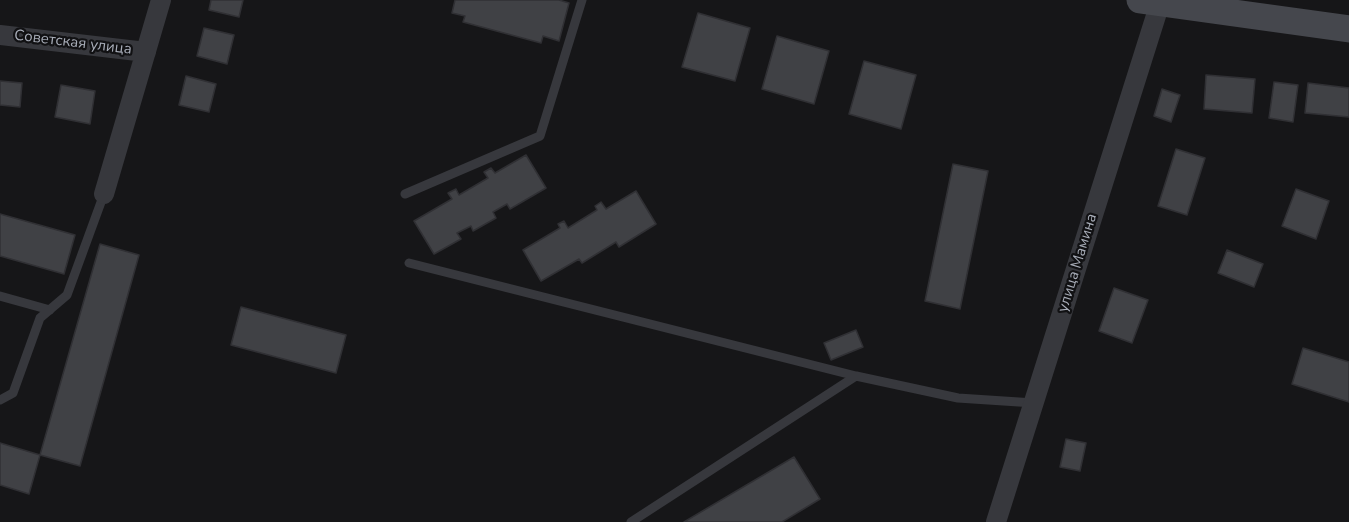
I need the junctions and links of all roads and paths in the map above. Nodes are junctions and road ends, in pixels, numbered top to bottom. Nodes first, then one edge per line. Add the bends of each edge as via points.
1 (161, 0) edge
2 (582, 0) edge
3 (1150, 2) edge
4 (1349, 29) edge
5 (0, 35) edge
6 (146, 52) junction
7 (104, 194) joint
8 (405, 194) dead end
9 (409, 263) dead end
10 (0, 296) edge
11 (50, 310) junction
12 (856, 376) junction
13 (0, 400) edge
14 (1034, 403) junction
15 (631, 522) edge
16 (996, 522) edge

1 - 6 street
2 - 8 lane via 540,136
3 - 4 street
3 - 14 street, улица Мамина
5 - 6 street, Советская улица
6 - 7 street
7 - 11 lane via 67,295
9 - 12 lane
10 - 11 lane
11 - 13 lane via 40,318 13,393
12 - 14 lane via 958,398
12 - 15 lane
14 - 16 street, улица Мамина

